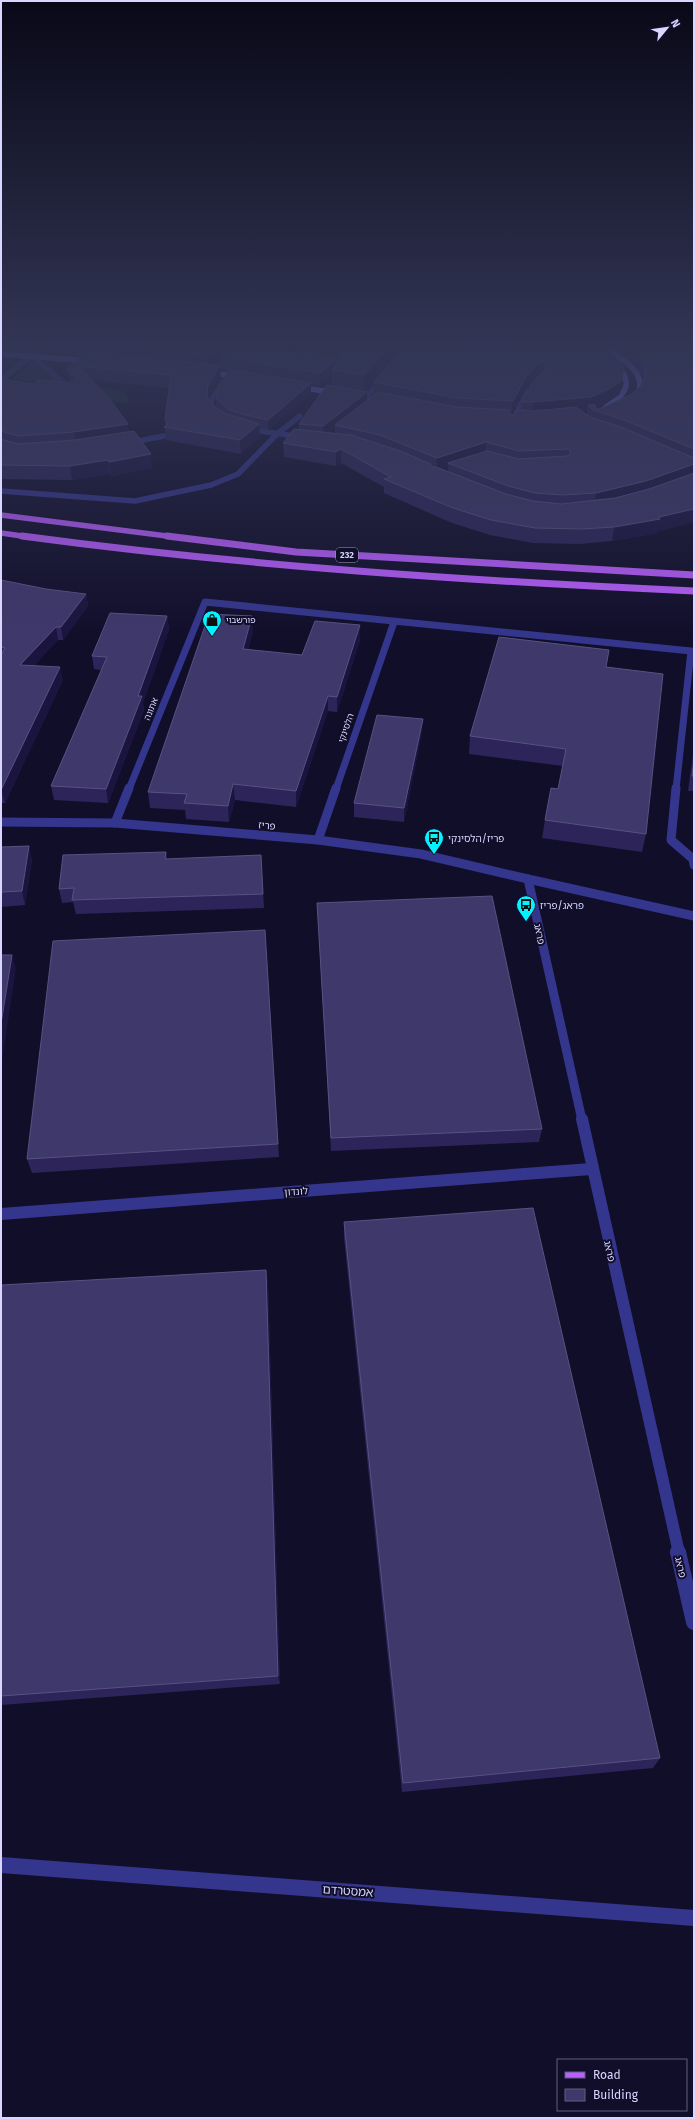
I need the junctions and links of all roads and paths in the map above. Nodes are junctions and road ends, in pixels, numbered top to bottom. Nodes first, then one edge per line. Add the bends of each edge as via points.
1 (132, 442) edge
2 (269, 442) edge
3 (121, 444) edge
4 (1, 491) edge
5 (1, 515) edge
6 (1, 533) edge
7 (694, 575) edge
8 (694, 591) edge
9 (394, 622) junction
10 (1, 822) edge
11 (115, 823) junction
12 (318, 840) junction
13 (694, 865) edge
14 (528, 879) junction
15 (694, 916) edge
16 (591, 1169) junction
17 (1, 1214) edge
18 (694, 1622) edge
19 (1, 1865) edge
20 (694, 1918) edge

1 - 3 street
2 - 4 street via 238,474 211,485 135,501
5 - 7 main road, 232 via 296,552
6 - 8 main road, 232 via 249,563 493,581
9 - 11 street, אתונה via 205,602
9 - 12 street, הלסינקי
9 - 13 street via 691,651 671,840 693,859
10 - 11 street, פריז
11 - 12 street, פריז
12 - 14 street, פריז via 421,854
14 - 15 street, פריז
14 - 16 street, פראג
16 - 17 street, לונדון
16 - 18 street, פראג
19 - 20 street, אמסטרדם

